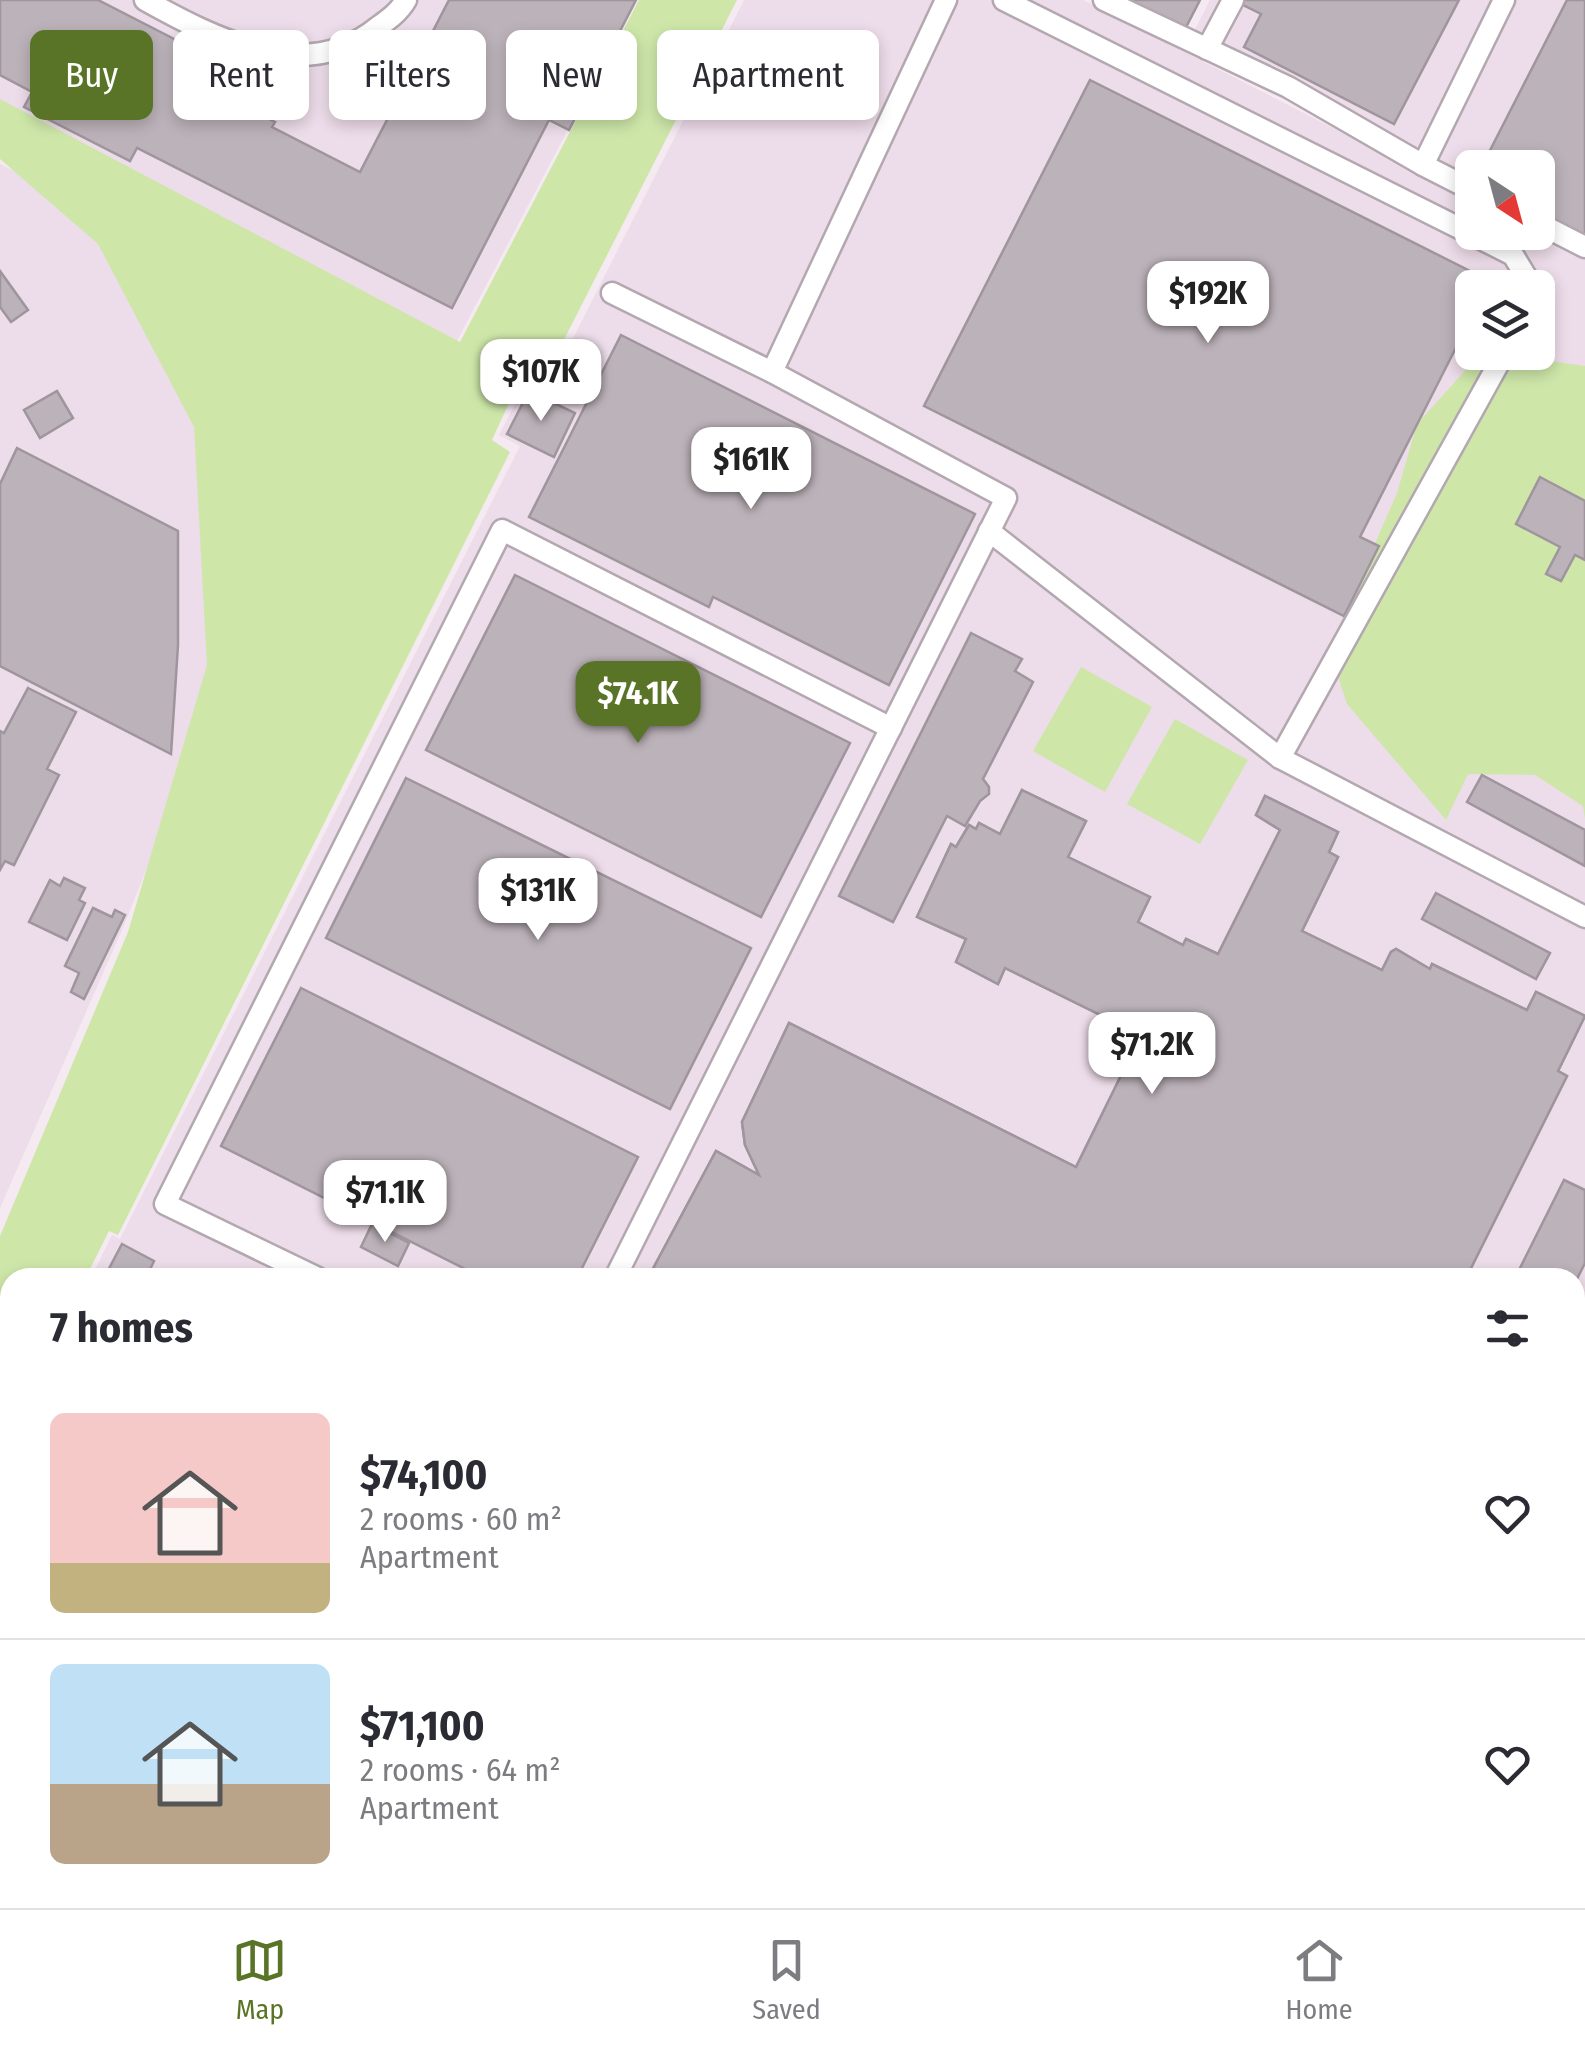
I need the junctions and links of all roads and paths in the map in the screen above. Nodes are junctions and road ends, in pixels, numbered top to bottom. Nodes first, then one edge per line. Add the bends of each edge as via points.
1 (145, 0) edge
2 (406, 0) edge
3 (946, 0) edge
4 (1004, 0) edge
5 (1104, 0) edge
6 (1232, 0) edge
7 (1504, 0) edge
8 (1207, 49) junction
9 (1423, 166) junction
10 (1455, 182) edge
11 (1555, 232) edge
12 (1585, 247) edge
13 (1522, 270) edge
14 (612, 294) dead end
15 (1496, 370) edge
16 (772, 372) junction
17 (989, 531) junction
18 (891, 728) junction
19 (1280, 758) junction
20 (1585, 916) edge
21 (297, 1268) edge
22 (620, 1268) edge

1 - 2 lane via 261,53 320,56 362,40
3 - 16 lane
4 - 13 lane via 1513,255
5 - 8 lane
6 - 8 lane
7 - 9 lane
8 - 9 lane via 1288,87
9 - 10 lane
11 - 12 lane
14 - 16 lane
15 - 19 lane
16 - 17 lane via 1006,498
17 - 18 lane
17 - 19 lane
18 - 21 lane via 502,530 165,1204
18 - 22 lane
19 - 20 lane

